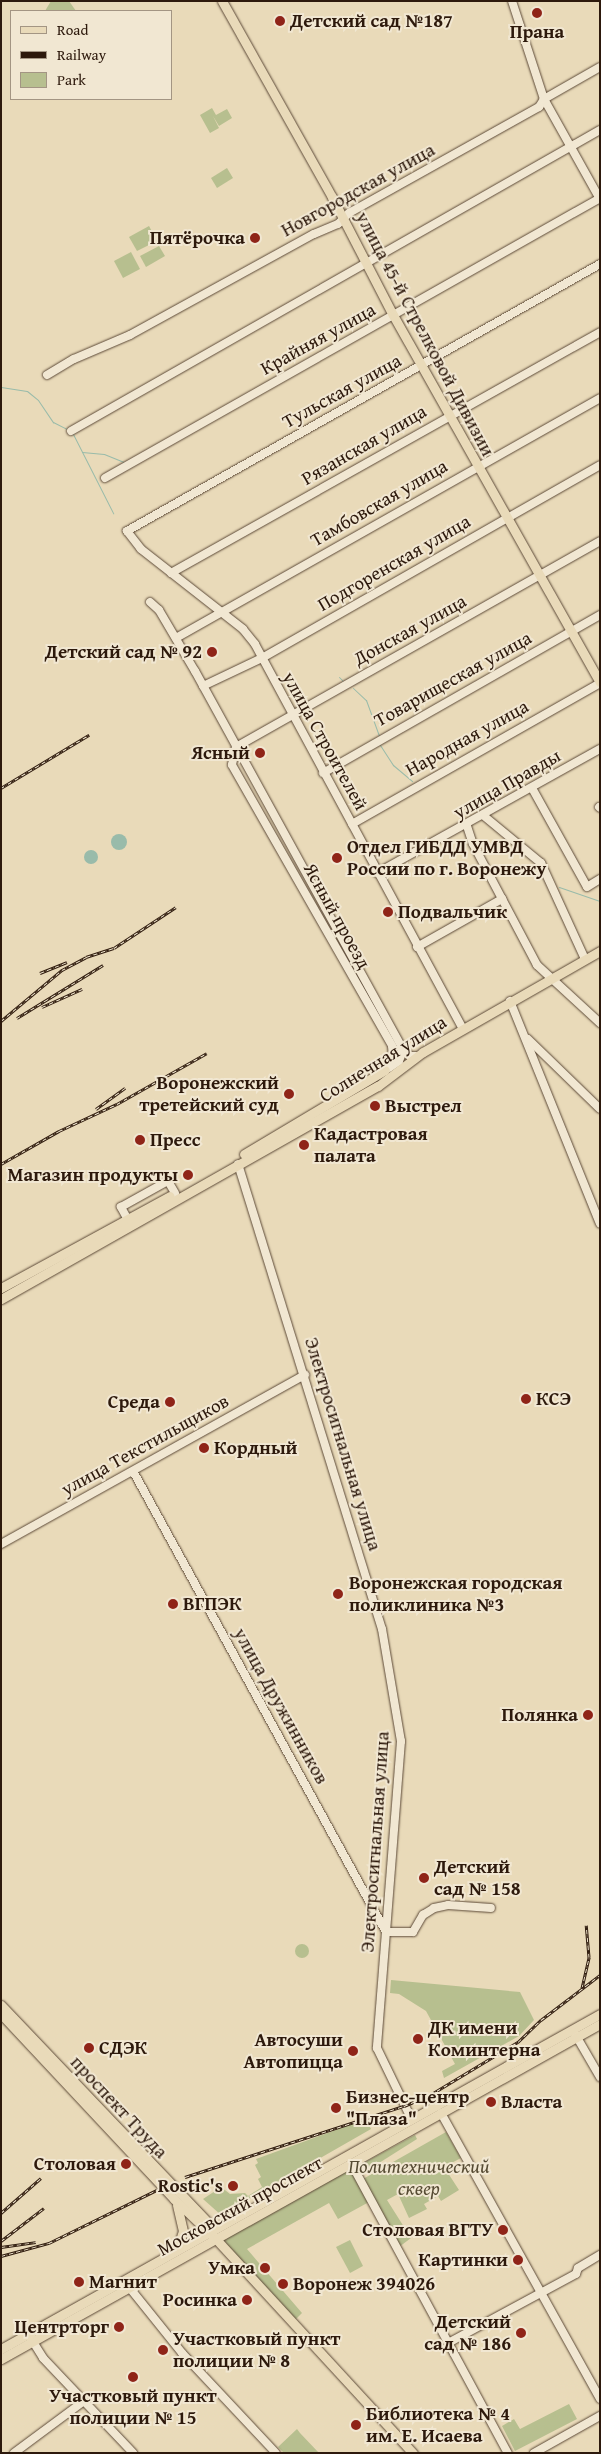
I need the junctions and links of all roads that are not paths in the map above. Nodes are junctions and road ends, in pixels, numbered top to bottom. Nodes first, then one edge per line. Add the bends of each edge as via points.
1 (222, 1) edge
2 (512, 1) edge
3 (600, 67) edge
4 (544, 99) junction
5 (600, 130) edge
6 (570, 146) junction
7 (600, 199) edge
8 (343, 217) junction
9 (365, 263) junction
10 (600, 264) edge
11 (393, 315) junction
12 (600, 332) edge
13 (421, 365) junction
14 (47, 375) dead end
15 (600, 398) edge
16 (450, 416) junction
17 (71, 431) dead end
18 (600, 465) edge
19 (478, 466) junction
20 (105, 478) dead end
21 (506, 517) junction
22 (127, 531) joint
23 (600, 541) edge
24 (171, 573) junction
25 (539, 575) junction
26 (150, 602) dead end
27 (221, 612) junction
28 (600, 615) edge
29 (571, 631) junction
30 (176, 638) junction
31 (262, 658) junction
32 (600, 683) edge
33 (204, 686) junction
34 (291, 716) junction
35 (236, 747) junction
36 (600, 749) edge
37 (323, 773) junction
38 (246, 787) junction
39 (532, 788) junction
40 (262, 795) junction
41 (484, 816) junction
42 (352, 824) junction
43 (467, 826) junction
44 (377, 873) junction
45 (600, 879) edge
46 (502, 899) junction
47 (417, 947) junction
48 (600, 951) edge
49 (585, 959) junction
50 (552, 978) junction
51 (510, 1001) junction
52 (600, 1023) edge
53 (463, 1029) junction
54 (526, 1037) junction
55 (401, 1045) junction
56 (416, 1056) junction
57 (385, 1070) junction
58 (600, 1109) edge
59 (237, 1161) junction
60 (174, 1193) junction
61 (127, 1218) junction
62 (600, 1224) edge
63 (1, 1288) edge
64 (1, 1298) edge
65 (305, 1375) junction
66 (133, 1471) junction
67 (1, 1544) edge
68 (491, 1908) dead end
69 (386, 1932) junction
70 (1, 2005) edge
71 (1, 2014) edge
72 (600, 2014) edge
73 (600, 2024) edge
74 (574, 2033) junction
75 (600, 2077) edge
76 (442, 2113) junction
77 (411, 2118) junction
78 (351, 2163) junction
79 (174, 2199) junction
80 (212, 2234) junction
81 (177, 2250) junction
82 (600, 2255) edge
83 (129, 2287) junction
84 (542, 2293) junction
85 (30, 2338) junction
86 (450, 2342) junction
87 (1, 2349) edge
88 (1, 2359) edge
89 (600, 2398) edge
90 (84, 2402) junction
91 (600, 2416) edge
92 (14, 2453) edge
93 (133, 2453) edge
94 (276, 2453) edge
95 (413, 2453) edge
96 (508, 2453) edge
97 (534, 2453) edge

1 - 8 main road, улица 45-й Стрелковой Дивизии
2 - 4 street
3 - 4 street, Новгородская улица
4 - 6 street
4 - 8 street, Новгородская улица via 539,107
5 - 6 street
6 - 7 street
6 - 9 street
7 - 11 street, Крайняя улица
8 - 9 main road, улица 45-й Стрелковой Дивизии
8 - 14 street, Новгородская улица via 332,227 306,238 130,335 74,359
9 - 11 main road, улица 45-й Стрелковой Дивизии
9 - 17 street
10 - 13 street, Тульская улица
11 - 13 main road, улица 45-й Стрелковой Дивизии
11 - 20 street, Крайняя улица
12 - 16 street, Рязанская улица
13 - 16 main road, улица 45-й Стрелковой Дивизии
13 - 22 street, Тульская улица
15 - 19 street, Тамбовская улица
16 - 19 main road, улица 45-й Стрелковой Дивизии
16 - 24 street, Рязанская улица
18 - 21 street, Подгоренская улица
19 - 21 main road, улица 45-й Стрелковой Дивизии
19 - 27 street, Тамбовская улица
21 - 25 main road, улица 45-й Стрелковой Дивизии
21 - 31 street, Подгоренская улица
22 - 24 street, улица Строителей via 140,549
23 - 25 street, Донская улица
24 - 27 street, улица Строителей
25 - 29 main road, улица 45-й Стрелковой Дивизии
25 - 34 street, Донская улица
26 - 30 street, Ясный проезд
27 - 30 street, Тамбовская улица
27 - 31 street, улица Строителей via 242,629
28 - 29 street, Товарищеская улица
29 - 32 main road, улица 45-й Стрелковой Дивизии
29 - 37 street, Товарищеская улица
30 - 33 street, Ясный проезд
31 - 33 street, Подгоренская улица
31 - 34 street, улица Строителей
32 - 42 street, Народная улица
33 - 35 street, Ясный проезд
34 - 35 street, Донская улица
34 - 37 street, улица Строителей
35 - 38 street, Ясный проезд via 232,765
35 - 40 street, Ясный проезд
36 - 39 street, улица Правды
37 - 42 street, улица Строителей
38 - 40 street
38 - 57 street, Ясный проезд via 392,1046 393,1058
39 - 41 street, улица Правды
39 - 45 street via 586,886
40 - 55 street, Ясный проезд
41 - 43 street, улица Правды
41 - 49 street via 541,863
42 - 44 street, улица Строителей
43 - 44 street, улица Правды
43 - 46 street
44 - 47 street, улица Строителей
46 - 47 street
46 - 50 street via 532,958
47 - 53 street, улица Строителей
48 - 49 main road, Солнечная улица
49 - 50 main road, Солнечная улица
50 - 51 main road, Солнечная улица
50 - 52 street
51 - 53 main road, Солнечная улица
51 - 54 street
53 - 56 main road, Солнечная улица
54 - 58 street
54 - 62 street
55 - 56 street, Ясный проезд via 406,1053
55 - 57 street via 398,1061
56 - 59 main road, Солнечная улица via 394,1077
57 - 59 main road, Солнечная улица
59 - 60 main road, Солнечная улица
59 - 64 main road, Солнечная улица
59 - 65 street, Электросигнальная улица
60 - 61 main road, Солнечная улица
60 - 61 street via 168,1181 122,1207
61 - 63 main road, Солнечная улица
65 - 66 street, улица Текстильщиков
65 - 69 street, Электросигнальная улица via 382,1629 399,1722 400,1751
66 - 67 street, улица Текстильщиков
66 - 69 street, улица Дружинников
68 - 69 street via 434,1908 423,1915 413,1932
69 - 77 street, Электросигнальная улица via 377,2048
70 - 80 main road, проспект Труда
71 - 79 main road, проспект Труда
72 - 74 main road, Московский проспект
73 - 74 main road, Московский проспект
74 - 75 street
74 - 76 main road, Московский проспект
74 - 77 main road, Московский проспект
76 - 78 main road, Московский проспект
76 - 84 street
77 - 80 main road, Московский проспект
78 - 80 main road, Московский проспект
78 - 86 street
79 - 80 main road, проспект Труда
79 - 81 main road via 184,2231
80 - 81 main road, Московский проспект
80 - 83 main road, Московский проспект
80 - 95 main road, проспект Труда
81 - 85 main road, Московский проспект
82 - 84 street
83 - 85 main road, Московский проспект
83 - 94 street via 182,2353
84 - 86 street
84 - 89 street
85 - 87 main road, Московский проспект
85 - 88 main road, Московский проспект
85 - 90 street via 43,2358
86 - 96 street
90 - 92 street
90 - 93 street
91 - 97 street

